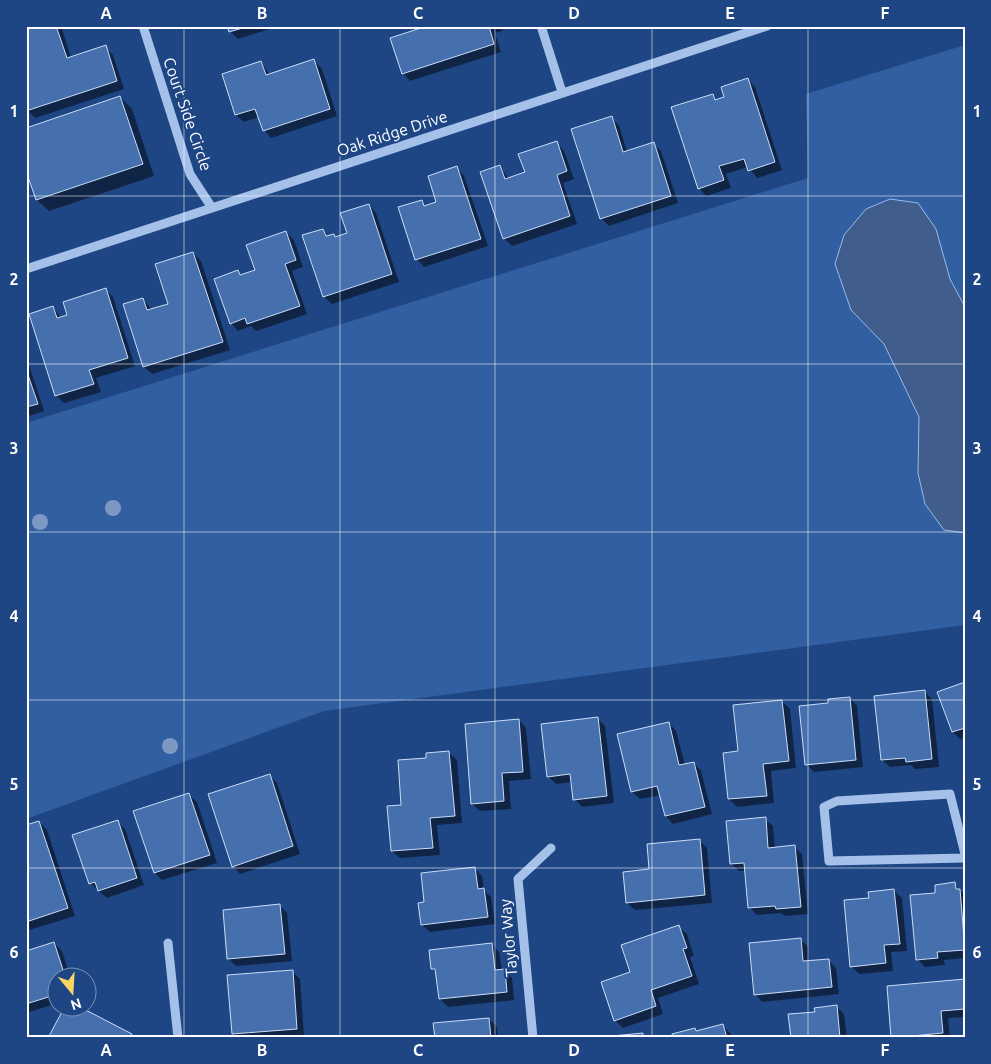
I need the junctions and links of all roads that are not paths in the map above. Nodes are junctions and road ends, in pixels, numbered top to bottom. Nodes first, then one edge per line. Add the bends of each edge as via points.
1 (143, 26) edge
2 (541, 26) edge
3 (767, 26) edge
4 (562, 92) junction
5 (212, 208) junction
6 (26, 269) edge
7 (550, 848) dead end
8 (965, 854) edge
9 (965, 858) edge
10 (168, 943) dead end
11 (178, 1038) edge
12 (533, 1038) edge

1 - 5 street, Court Side Circle via 190,174
2 - 4 street
3 - 4 street, Oak Ridge Drive
4 - 5 street, Oak Ridge Drive
5 - 6 street, Oak Ridge Drive
7 - 12 street, Taylor Way via 518,879
8 - 9 street via 950,794 837,801 824,808 830,861
10 - 11 street

